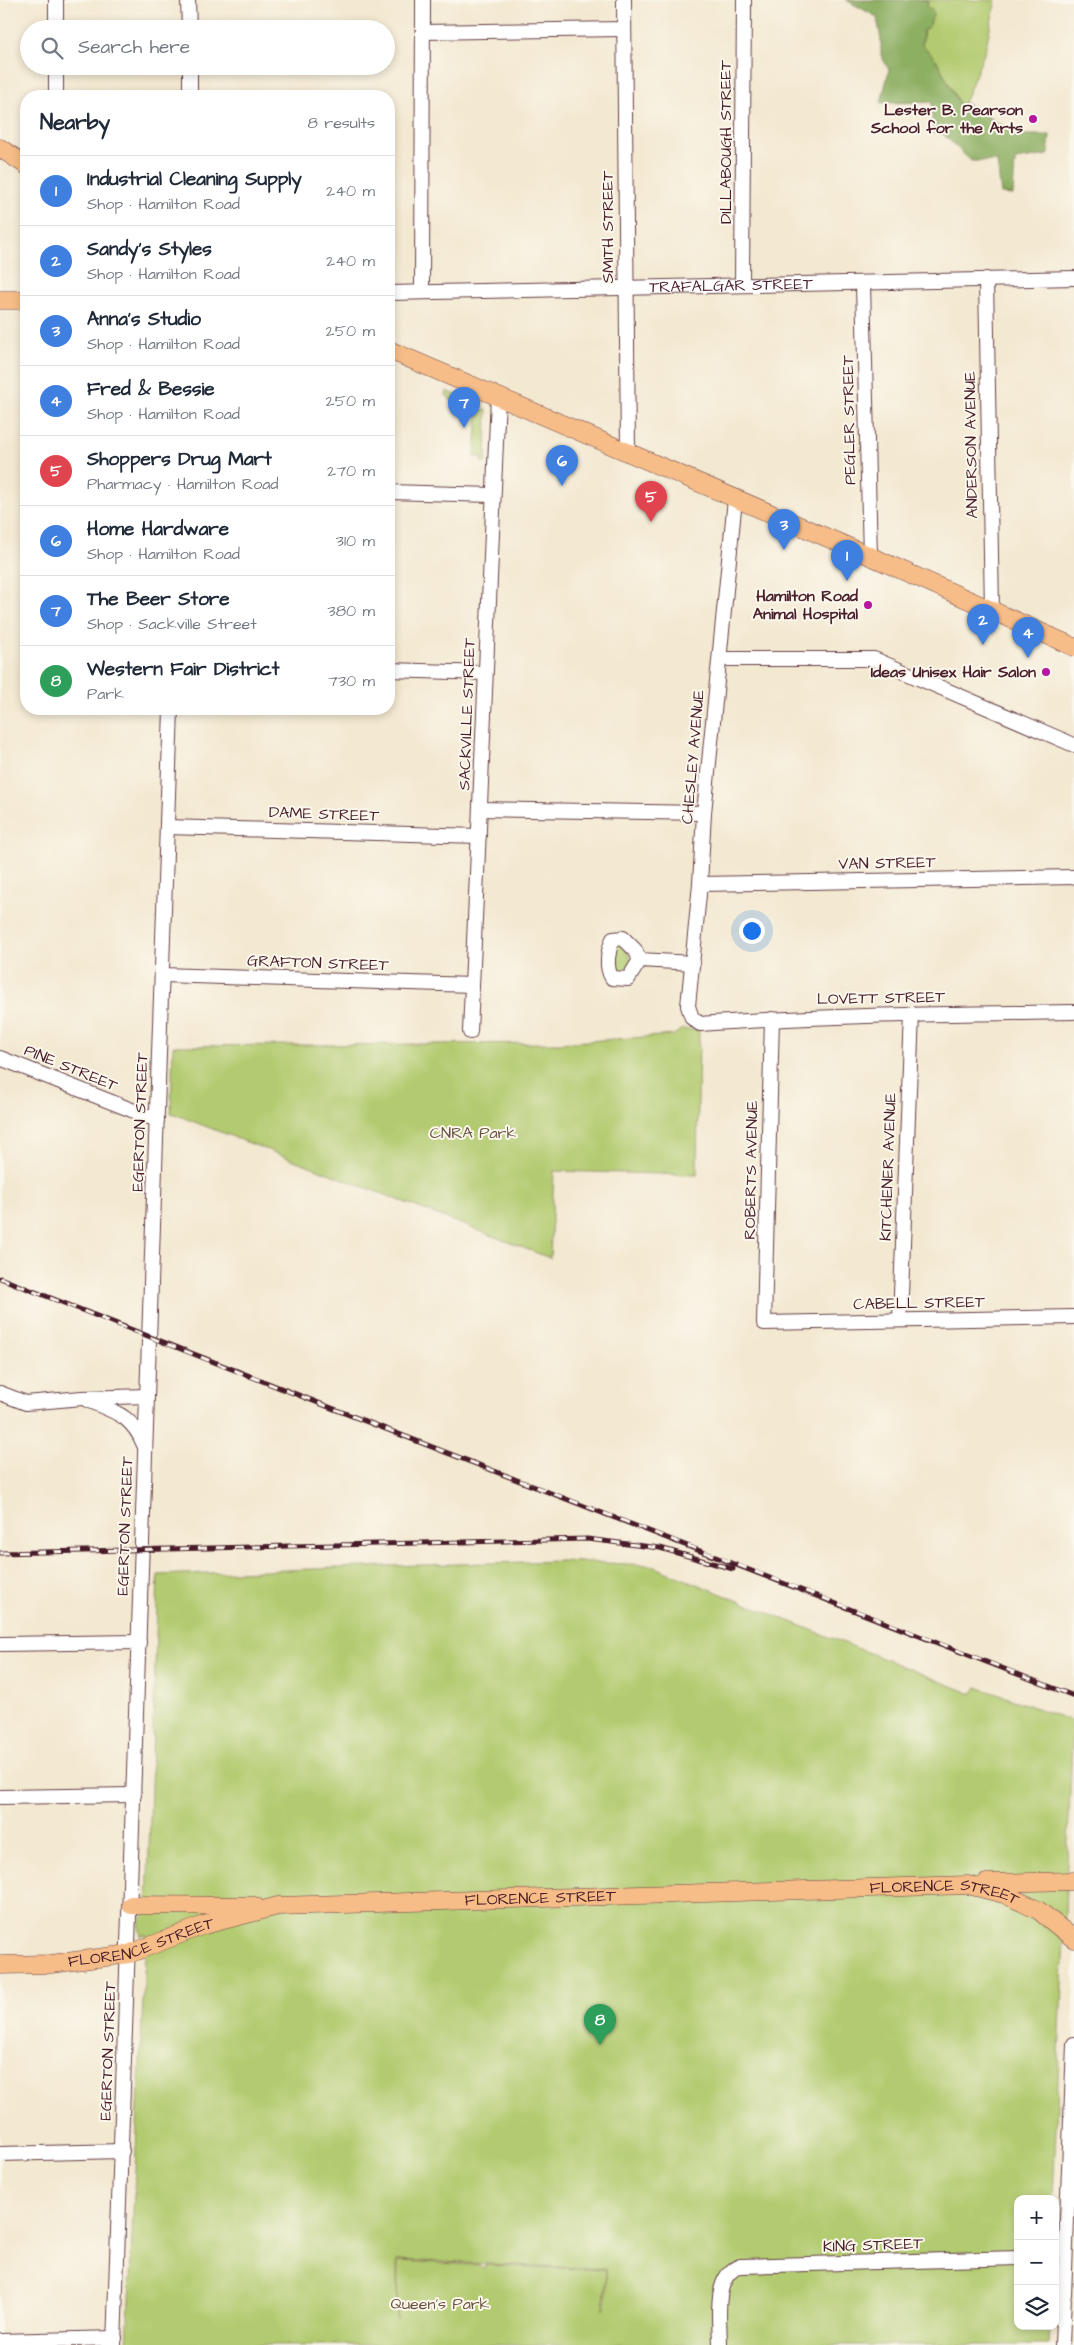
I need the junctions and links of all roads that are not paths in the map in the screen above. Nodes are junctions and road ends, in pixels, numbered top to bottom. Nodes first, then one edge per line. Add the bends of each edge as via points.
1 (56, 0) edge
2 (188, 0) edge
3 (423, 0) edge
4 (624, 0) edge
5 (744, 0) edge
6 (56, 20) edge
7 (189, 20) edge
8 (624, 29) junction
9 (423, 32) junction
10 (56, 75) edge
11 (190, 75) edge
12 (56, 90) edge
13 (190, 90) edge
14 (0, 148) edge
15 (20, 160) edge
16 (1074, 278) edge
17 (986, 279) junction
18 (742, 284) junction
19 (863, 284) junction
20 (626, 288) junction
21 (422, 292) junction
22 (395, 293) edge
23 (0, 300) edge
24 (20, 300) edge
25 (395, 353) edge
26 (498, 397) junction
27 (628, 454) junction
28 (395, 492) edge
29 (492, 495) junction
30 (735, 499) junction
31 (870, 556) junction
32 (992, 610) junction
33 (1074, 646) edge
34 (720, 659) junction
35 (395, 670) edge
36 (485, 673) junction
37 (172, 715) edge
38 (1074, 745) edge
39 (481, 809) junction
40 (704, 812) junction
41 (167, 827) junction
42 (479, 836) junction
43 (1074, 878) edge
44 (700, 884) junction
45 (640, 960) dead end
46 (693, 963) junction
47 (162, 975) junction
48 (472, 985) junction
49 (1074, 1012) edge
50 (912, 1014) junction
51 (692, 1018) joint
52 (772, 1019) junction
53 (470, 1032) dead end
54 (0, 1058) edge
55 (157, 1120) junction
56 (1074, 1317) edge
57 (900, 1320) junction
58 (764, 1323) joint
59 (0, 1393) edge
60 (147, 1396) junction
61 (82, 1398) junction
62 (145, 1448) junction
63 (139, 1642) junction
64 (0, 1644) edge
65 (134, 1795) junction
66 (0, 1797) edge
67 (1074, 1881) edge
68 (968, 1885) junction
69 (131, 1905) junction
70 (278, 1906) junction
71 (1074, 1938) edge
72 (129, 1954) junction
73 (0, 1965) edge
74 (1074, 2044) edge
75 (122, 2151) junction
76 (0, 2154) edge
77 (1065, 2257) edge
78 (1014, 2258) edge
79 (0, 2341) edge
80 (115, 2342) edge
81 (720, 2345) edge
82 (1062, 2345) edge

1 - 6 street
2 - 7 street
3 - 9 street
4 - 8 street, SMITH STREET
5 - 18 street, DILLABOUGH STREET
8 - 9 street
8 - 20 street, SMITH STREET
9 - 21 street
10 - 12 street
11 - 13 street
14 - 15 main road
16 - 17 street, TRAFALGAR STREET
17 - 19 street, TRAFALGAR STREET
17 - 32 street, ANDERSON AVENUE
18 - 19 street, TRAFALGAR STREET
18 - 20 street, TRAFALGAR STREET
19 - 31 street, PEGLER STREET
20 - 21 street, TRAFALGAR STREET
20 - 27 street, SMITH STREET
21 - 22 street, TRAFALGAR STREET
23 - 24 main road
25 - 26 main road
26 - 27 main road
26 - 29 street, SACKVILLE STREET
27 - 30 main road
28 - 29 street
29 - 36 street, SACKVILLE STREET
30 - 31 main road
30 - 34 street, CHESLEY AVENUE
31 - 32 main road
32 - 33 main road
34 - 38 street via 874,659
34 - 40 street, CHESLEY AVENUE
35 - 36 street
36 - 39 street, SACKVILLE STREET
37 - 41 street, EGERTON STREET
39 - 40 street
39 - 42 street, SACKVILLE STREET
40 - 44 street, CHESLEY AVENUE
41 - 42 street, DAME STREET
41 - 47 street, EGERTON STREET
42 - 48 street, SACKVILLE STREET
43 - 44 street, VAN STREET
44 - 46 street, CHESLEY AVENUE
45 - 46 street
46 - 51 street, CHESLEY AVENUE via 688,1006
47 - 48 street, GRAFTON STREET
47 - 55 street, EGERTON STREET
48 - 53 street, SACKVILLE STREET
49 - 50 street, LOVETT STREET
50 - 52 street, LOVETT STREET
50 - 57 street, KITCHENER AVENUE
51 - 52 street, LOVETT STREET via 700,1024
52 - 58 street, ROBERTS AVENUE
54 - 55 street, PINE STREET
55 - 60 street, EGERTON STREET
56 - 57 street, CABELL STREET
57 - 58 street, CABELL STREET
59 - 61 street via 26,1403
60 - 61 street
60 - 62 street, EGERTON STREET
61 - 62 street via 123,1416 134,1425
62 - 63 street, EGERTON STREET
63 - 64 street
63 - 65 street, EGERTON STREET
65 - 66 street
65 - 69 street, EGERTON STREET
67 - 68 main road
68 - 70 main road, FLORENCE STREET
68 - 71 main road, FLORENCE STREET via 1004,1894 1038,1910
69 - 70 main road
69 - 72 street, EGERTON STREET
70 - 72 main road, FLORENCE STREET via 204,1925
72 - 73 main road, FLORENCE STREET via 52,1964
72 - 75 street, EGERTON STREET
74 - 77 street
75 - 76 street
75 - 80 street, EGERTON STREET
77 - 82 street
78 - 81 street, KING STREET via 740,2266 730,2272 721,2291
79 - 80 street

